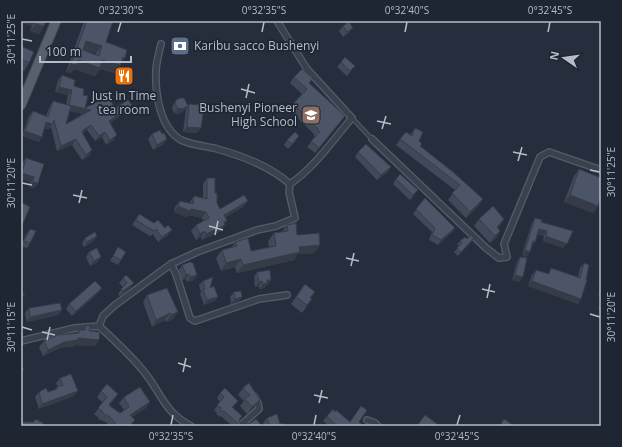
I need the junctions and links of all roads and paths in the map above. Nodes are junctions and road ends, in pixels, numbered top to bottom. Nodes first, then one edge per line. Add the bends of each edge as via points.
1 (56, 21) edge
2 (277, 21) edge
3 (161, 44) dead end
4 (21, 105) edge
5 (352, 118) junction
6 (372, 139) joint
7 (601, 170) edge
8 (290, 184) junction
9 (171, 264) junction
10 (286, 296) dead end
11 (99, 326) junction
12 (22, 341) edge
13 (250, 392) edge
14 (367, 420) dead end
15 (191, 426) edge
16 (240, 426) edge
17 (378, 426) edge

1 - 4 main road
2 - 5 street via 307,69
3 - 8 street via 156,71 161,111 168,130 193,144 263,164
5 - 6 lane
5 - 8 street via 323,153
6 - 7 street via 499,258 507,257 504,244 540,157 549,152
8 - 9 street via 289,192 295,218 214,245
9 - 10 street via 190,318 195,321 259,299
9 - 11 street via 115,304 103,316
11 - 12 street via 74,328
11 - 15 street via 140,367 172,413
13 - 16 street via 259,408
14 - 17 street

